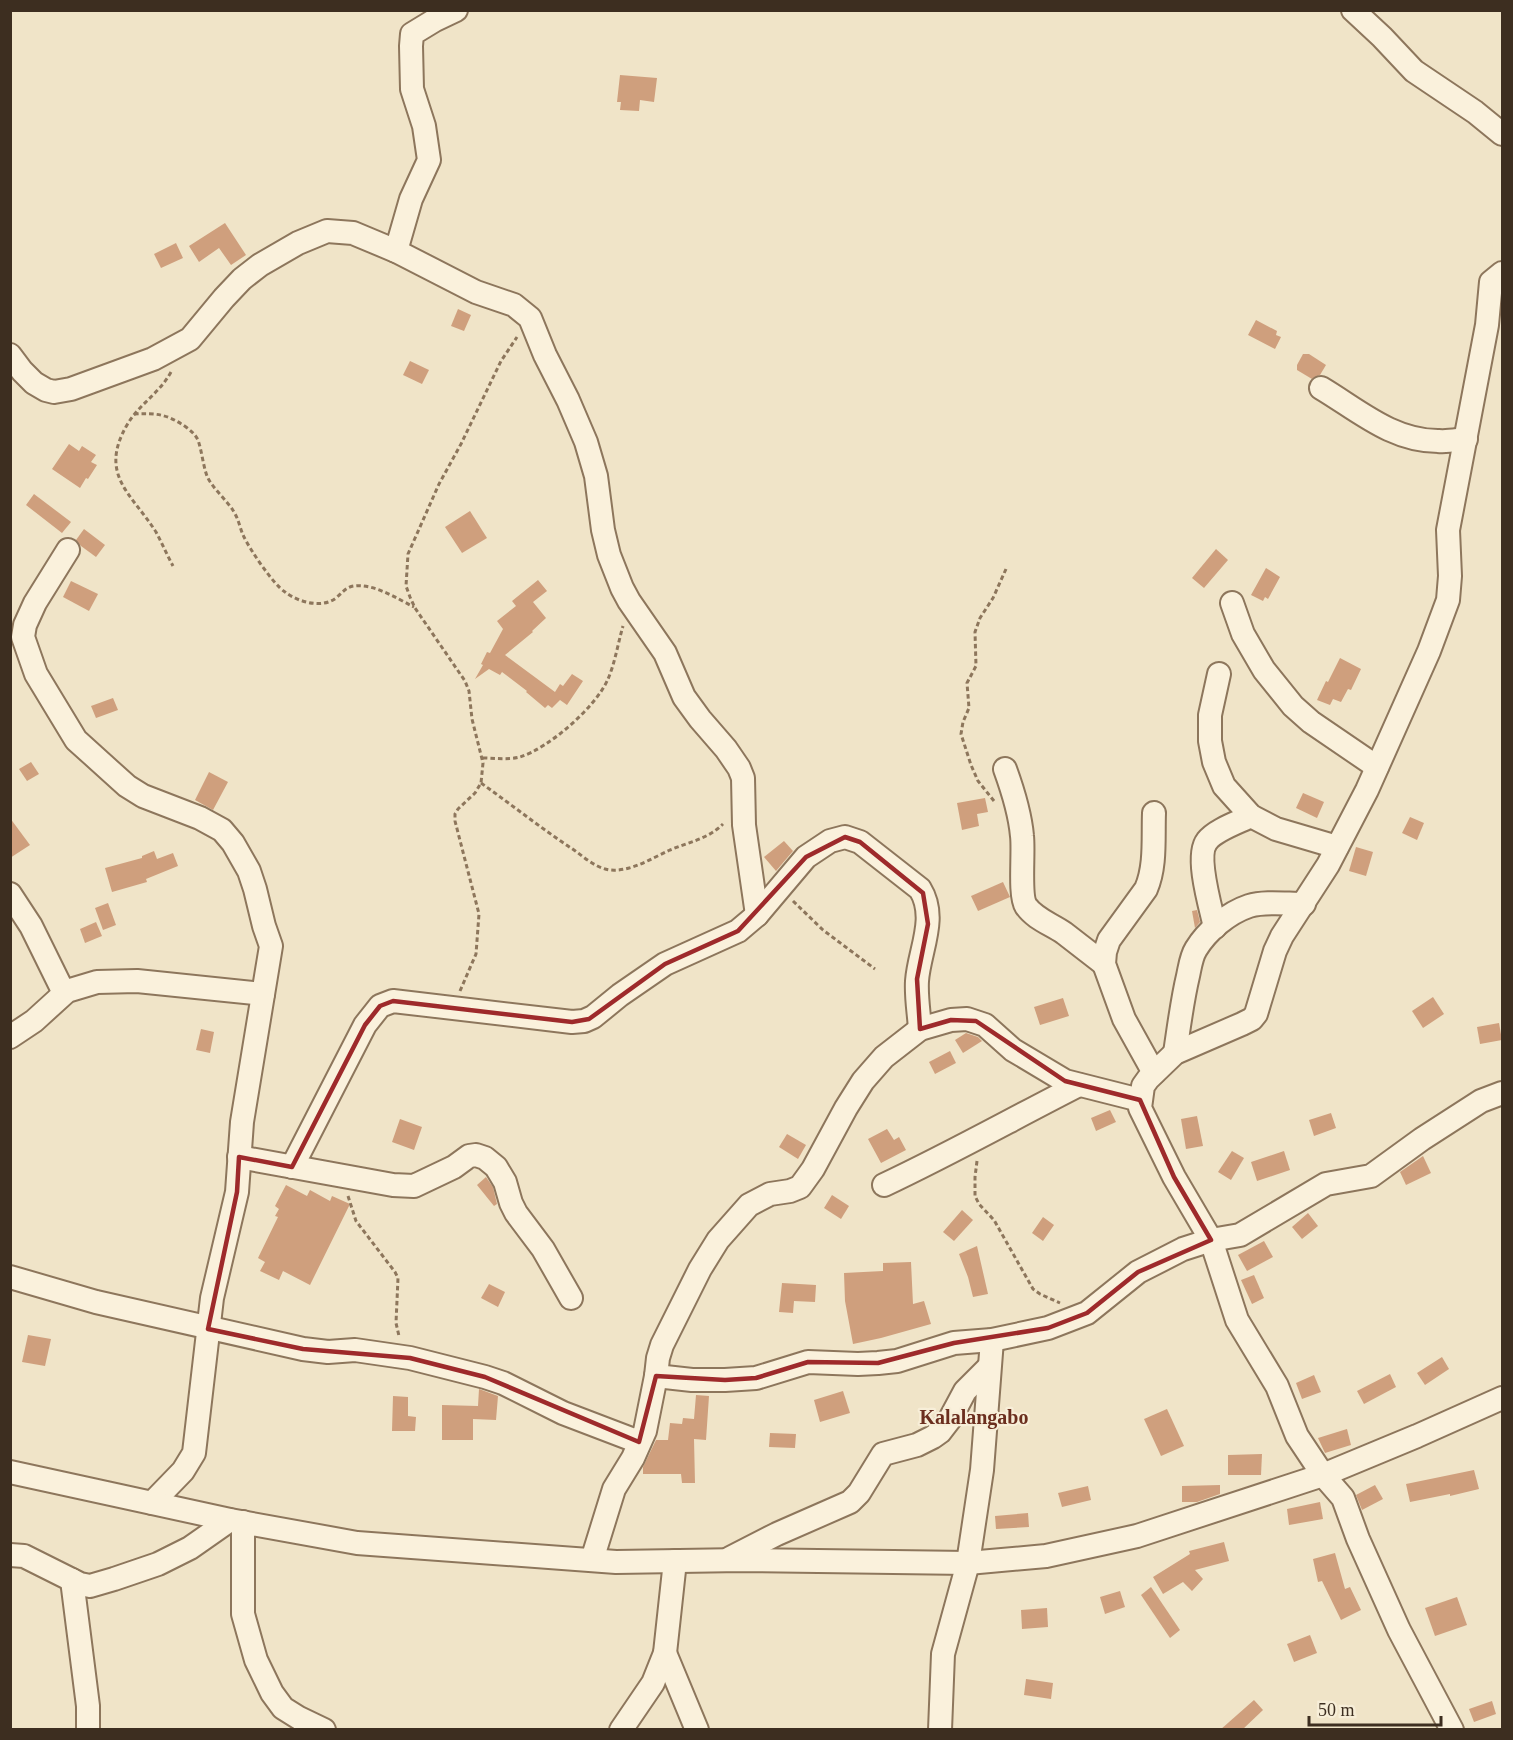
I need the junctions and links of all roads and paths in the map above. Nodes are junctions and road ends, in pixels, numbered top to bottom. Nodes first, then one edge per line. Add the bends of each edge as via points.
1 (456, 10) edge
2 (1353, 10) edge
3 (1503, 134) edge
4 (396, 251) junction
5 (1503, 273) edge
6 (530, 318) junction
7 (10, 355) edge
8 (173, 369) dead end
9 (1321, 388) dead end
10 (134, 414) junction
11 (1466, 440) junction
12 (68, 550) dead end
13 (173, 566) dead end
14 (1006, 569) dead end
15 (629, 601) junction
16 (1232, 603) dead end
17 (415, 608) junction
18 (1219, 674) dead end
19 (482, 759) junction
20 (1377, 767) junction
21 (1005, 769) dead end
22 (481, 783) junction
23 (744, 804) junction
24 (997, 806) dead end
25 (1154, 813) dead end
26 (1251, 816) junction
27 (1337, 847) junction
28 (779, 887) junction
29 (10, 894) edge
30 (1304, 904) junction
31 (757, 915) junction
32 (1215, 927) junction
33 (1104, 964) junction
34 (875, 969) dead end
35 (64, 993) junction
36 (263, 994) junction
37 (452, 1009) junction
38 (920, 1029) junction
39 (10, 1036) edge
40 (1175, 1053) junction
41 (1154, 1073) junction
42 (1079, 1085) junction
43 (1503, 1092) edge
44 (1140, 1100) junction
45 (982, 1136) junction
46 (239, 1157) junction
47 (292, 1167) junction
48 (340, 1175) junction
49 (884, 1185) dead end
50 (1211, 1240) junction
51 (10, 1277) edge
52 (571, 1298) dead end
53 (1087, 1313) junction
54 (208, 1329) junction
55 (992, 1340) junction
56 (410, 1358) junction
57 (989, 1367) junction
58 (656, 1376) junction
59 (1503, 1398) edge
60 (639, 1442) junction
61 (10, 1472) edge
62 (1323, 1475) junction
63 (152, 1503) junction
64 (236, 1521) junction
65 (10, 1555) edge
66 (592, 1560) junction
67 (675, 1561) junction
68 (724, 1561) junction
69 (968, 1563) junction
70 (72, 1580) junction
71 (665, 1653) junction
72 (88, 1730) edge
73 (324, 1730) edge
74 (621, 1730) edge
75 (697, 1730) edge
76 (940, 1730) edge
77 (1452, 1730) edge

1 - 4 street via 412,34 412,89 424,126 429,160 411,199
2 - 3 street via 1414,71
4 - 6 street via 477,292 514,305
4 - 7 street via 353,233 327,231 308,239 242,279 190,339 179,346 71,389 54,392 40,387
5 - 11 street via 1491,282
6 - 15 street via 586,442 596,476 609,555
6 - 17 path via 501,361 408,554 406,586
8 - 10 path via 157,393
9 - 11 street via 1377,424 1409,438 1437,442
10 - 13 path via 118,445 116,469 120,484 156,532
10 - 17 path via 166,416 194,434 207,477 236,514 254,555 284,592 306,602 325,604 354,585 387,593
11 - 20 street via 1448,530 1448,600 1430,651
12 - 36 street via 25,625 24,637 36,675 76,740 127,786 200,818 222,830 233,843 249,871 270,942
14 - 24 path via 975,632 976,666 967,683 969,708 962,734 975,773
15 - 19 path via 608,679 596,701 570,725 519,757
15 - 23 street via 666,653 684,698 740,768
16 - 20 street via 1243,634 1264,670 1293,706
17 - 19 path via 465,681
18 - 26 street via 1210,715 1214,762 1224,786
19 - 22 path
20 - 27 street
21 - 33 street via 1023,838 1026,905
22 - 23 path via 593,863 610,870 632,867 703,839
22 - 37 path via 458,809 454,821 479,914 476,954
23 - 31 street
25 - 33 street via 1150,881 1109,940
26 - 27 street via 1276,829
26 - 32 street via 1212,835 1204,846 1206,890
27 - 30 street
28 - 31 street
28 - 34 path via 822,930
28 - 38 street via 813,852 845,837 860,842 920,889 928,924 917,979
29 - 35 street via 31,926
30 - 32 street via 1249,906
30 - 40 street via 1275,951 1254,1017
31 - 37 street via 738,931 665,964 589,1019 572,1022
32 - 40 street via 1195,951
33 - 41 street via 1124,1019
35 - 36 street via 110,981 137,981
35 - 39 street via 34,1021
36 - 46 street
37 - 47 street via 393,1001 380,1006 365,1025
38 - 42 street via 951,1020 976,1021 1036,1065 1065,1082
38 - 58 street via 884,1057 863,1081 800,1187 770,1194 748,1205 718,1240 668,1332
40 - 41 street
41 - 44 street via 1143,1086
42 - 44 street
42 - 45 street
43 - 50 street via 1481,1101 1371,1176 1326,1184 1240,1235
44 - 50 street via 1140,1108 1174,1177
45 - 49 street
45 - 53 path via 975,1177 979,1204 994,1220 1033,1289
46 - 47 street
46 - 54 street via 237,1192
47 - 48 street
48 - 52 street via 414,1186 469,1156 485,1158 496,1167 516,1213 543,1249
48 - 56 path via 356,1221 398,1278 396,1323
50 - 53 street via 1138,1272
50 - 62 street via 1237,1320 1277,1386 1297,1436
51 - 54 street
53 - 55 street via 1048,1328
54 - 56 street via 303,1349 355,1350
54 - 63 street via 194,1453 183,1471
55 - 57 street
55 - 58 street via 954,1342 878,1363 808,1362 756,1378 692,1380
56 - 60 street via 503,1383 563,1413
57 - 68 street via 965,1391 940,1432 927,1442 884,1454 850,1502
57 - 69 street via 982,1470
58 - 60 street via 645,1431
59 - 62 street
60 - 66 street via 614,1490
61 - 63 street
62 - 69 street via 1137,1536 1046,1556
62 - 77 street via 1343,1498 1399,1630
63 - 64 street
64 - 66 street via 357,1543
64 - 70 street via 158,1564 90,1586
64 - 73 street via 243,1614 256,1660 283,1708
65 - 70 street via 24,1556
66 - 67 street
67 - 68 street
67 - 71 street
68 - 69 street
69 - 76 street via 943,1654
70 - 72 street
71 - 74 street via 653,1683
71 - 75 street

